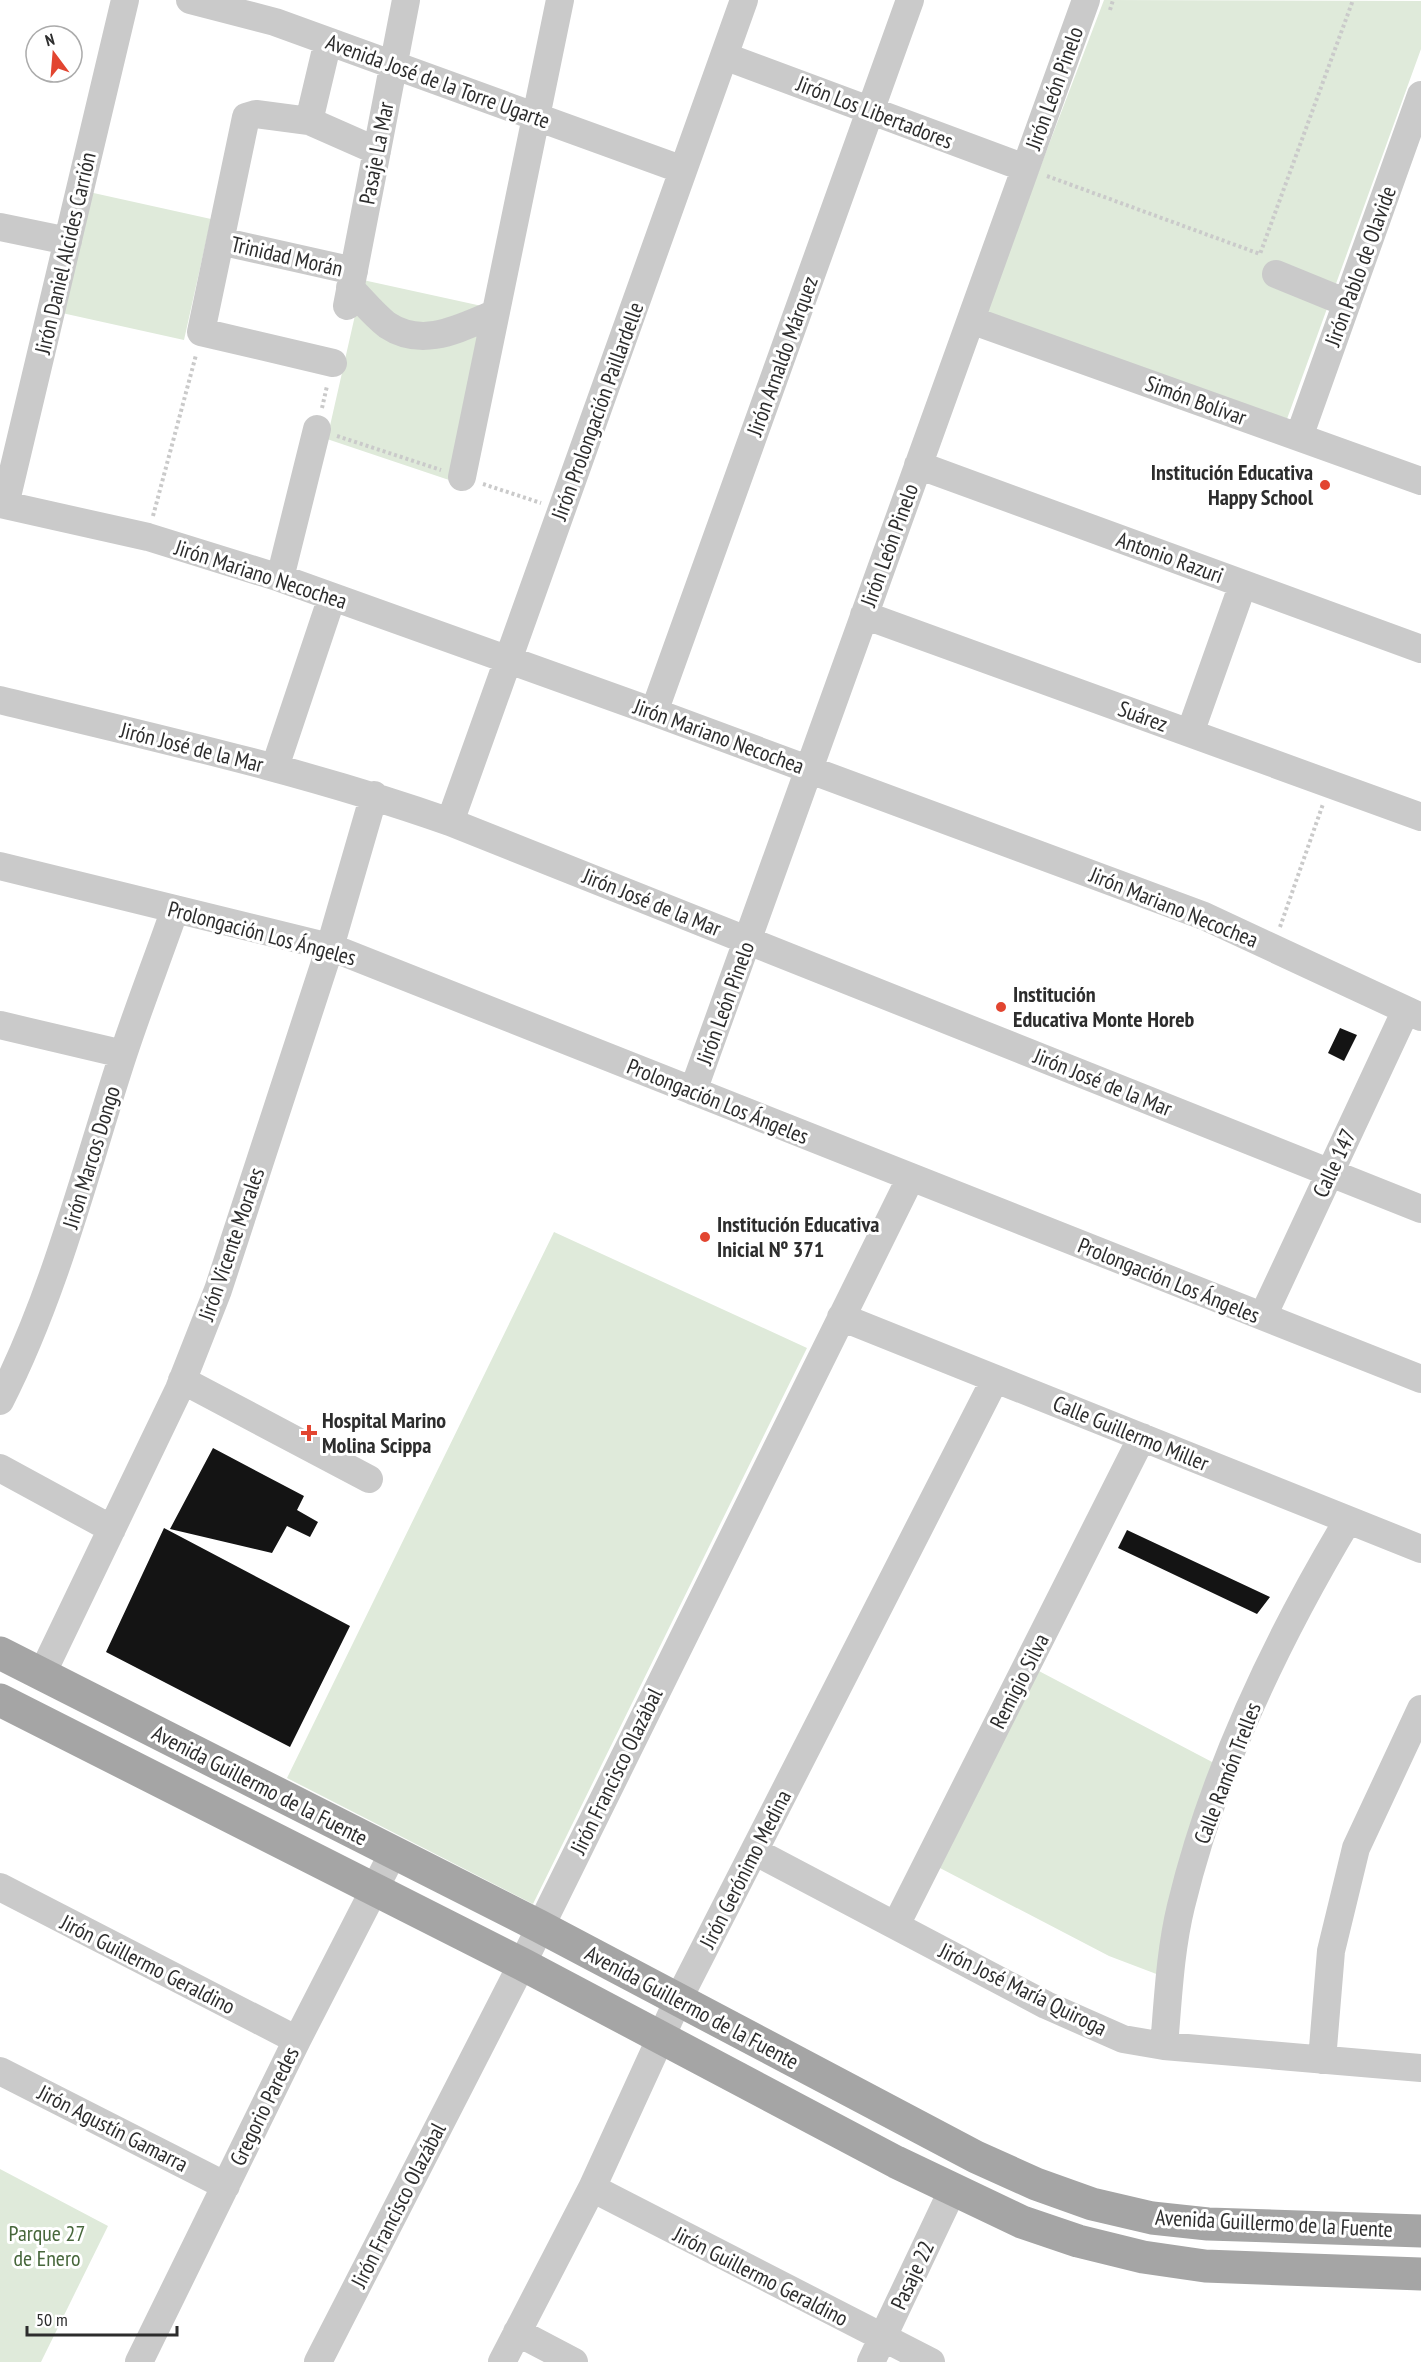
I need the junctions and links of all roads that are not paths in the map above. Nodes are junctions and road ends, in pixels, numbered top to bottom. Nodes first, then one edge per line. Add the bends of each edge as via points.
1 (125, 0) edge
2 (190, 0) edge
3 (406, 0) edge
4 (560, 0) edge
5 (744, 0) edge
6 (910, 0) edge
7 (1086, 0) edge
8 (249, 7) edge
9 (328, 40) junction
10 (724, 56) junction
11 (393, 65) junction
12 (1421, 95) edge
13 (869, 110) junction
14 (534, 116) junction
15 (309, 121) junction
16 (377, 151) junction
17 (1411, 154) edge
18 (683, 170) junction
19 (1037, 173) junction
20 (0, 227) edge
21 (68, 241) junction
22 (220, 241) junction
23 (1276, 274) dead end
24 (350, 288) junction
25 (1347, 303) junction
26 (494, 314) junction
27 (971, 320) junction
28 (333, 363) dead end
29 (317, 429) dead end
30 (1299, 437) junction
31 (918, 465) junction
32 (462, 477) dead end
33 (1421, 481) edge
34 (2, 505) edge
35 (280, 578) junction
36 (1243, 584) junction
37 (332, 597) junction
38 (864, 615) junction
39 (1421, 650) edge
40 (508, 660) junction
41 (0, 700) edge
42 (654, 712) junction
43 (1190, 733) junction
44 (275, 767) junction
45 (809, 768) junction
46 (374, 795) junction
47 (1421, 817) edge
48 (450, 822) junction
49 (0, 866) edge
50 (175, 909) junction
51 (747, 940) junction
52 (330, 947) junction
53 (1414, 1013) edge
54 (0, 1025) edge
55 (123, 1054) junction
56 (693, 1091) junction
57 (1329, 1172) junction
58 (911, 1177) junction
59 (1421, 1209) edge
60 (842, 1317) junction
61 (1263, 1317) junction
62 (995, 1379) junction
63 (1421, 1379) edge
64 (182, 1380) junction
65 (0, 1401) edge
66 (1142, 1437) junction
67 (0, 1468) edge
68 (369, 1479) dead end
69 (1348, 1520) junction
70 (112, 1529) junction
71 (1421, 1549) edge
72 (0, 1653) edge
73 (42, 1674) junction
74 (0, 1700) edge
75 (1421, 1709) edge
76 (754, 1851) junction
77 (393, 1852) junction
78 (0, 1887) edge
79 (375, 1890) junction
80 (896, 1925) junction
81 (539, 1926) junction
82 (522, 1964) junction
83 (678, 2000) junction
84 (660, 2037) junction
85 (297, 2040) junction
86 (1164, 2046) junction
87 (1322, 2060) junction
88 (1421, 2068) edge
89 (0, 2071) edge
90 (226, 2186) junction
91 (592, 2188) junction
92 (953, 2189) junction
93 (1421, 2231) edge
94 (1421, 2274) edge
95 (518, 2332) junction
96 (877, 2350) edge
97 (139, 2362) edge
98 (318, 2362) edge
99 (502, 2362) edge
100 (574, 2362) edge
101 (931, 2362) edge

1 - 21 street, Jirón Daniel Alcides Carrión
2 - 8 street, Avenida José de la Torre Ugarte
3 - 11 street, Pasaje La Mar
4 - 14 street
5 - 10 street, Jirón Prolongación Paillardelle
6 - 13 street, Jirón Arnaldo Márquez
7 - 19 street, Jirón León Pinelo
8 - 9 street, Avenida José de la Torre Ugarte
9 - 11 street, Avenida José de la Torre Ugarte
9 - 15 street
10 - 13 street, Jirón Los Libertadores
10 - 18 street, Jirón Prolongación Paillardelle
11 - 14 street, Avenida José de la Torre Ugarte
11 - 16 street, Pasaje La Mar
12 - 17 street, Jirón Pablo de Olavide
13 - 19 street, Jirón Los Libertadores
13 - 42 street, Jirón Arnaldo Márquez
14 - 18 street, Avenida José de la Torre Ugarte
14 - 26 street
15 - 16 street
15 - 22 street via 256,114 246,117
16 - 24 street, Pasaje La Mar
17 - 25 street, Jirón Pablo de Olavide
18 - 40 street, Jirón Prolongación Paillardelle
19 - 27 street, Jirón León Pinelo
20 - 21 street
21 - 34 street, Jirón Daniel Alcides Carrión
22 - 24 street, Trinidad Morán
22 - 28 street via 201,333
23 - 25 street
24 - 26 street via 388,325 426,337
25 - 30 street, Jirón Pablo de Olavide
26 - 32 street
27 - 30 street, Simón Bolívar
27 - 31 street, Jirón León Pinelo
29 - 35 street
30 - 33 street, Simón Bolívar
31 - 36 street, Antonio Razuri
31 - 38 street, Jirón León Pinelo
34 - 35 street, Jirón Mariano Necochea via 148,537
35 - 37 street, Jirón Mariano Necochea
36 - 39 street, Antonio Razuri
36 - 43 street
37 - 40 street, Jirón Mariano Necochea
37 - 44 street
38 - 43 street, Suárez
38 - 45 street, Jirón León Pinelo
40 - 42 street, Jirón Mariano Necochea
40 - 48 street, Jirón Prolongación Paillardelle
41 - 44 street, Jirón José de la Mar
42 - 45 street, Jirón Mariano Necochea
43 - 47 street, Suárez
44 - 46 street, Jirón José de la Mar
45 - 51 street, Jirón León Pinelo
45 - 53 street, Jirón Mariano Necochea via 1204,916
46 - 48 street, Jirón José de la Mar
46 - 52 street, Jirón Vicente Morales
48 - 51 street, Jirón José de la Mar
49 - 50 street, Prolongación Los Ángeles
50 - 52 street, Prolongación Los Ángeles
50 - 55 street, Jirón Marcos Dongo
51 - 56 street, Jirón León Pinelo
51 - 57 street, Jirón José de la Mar
52 - 56 street, Prolongación Los Ángeles
52 - 64 street, Jirón Vicente Morales via 218,1290
53 - 57 street, Calle 147
54 - 55 street
55 - 65 street, Jirón Marcos Dongo via 59,1259 25,1352
56 - 58 street, Prolongación Los Ángeles
57 - 59 street, Jirón José de la Mar
57 - 61 street, Calle 147
58 - 60 street, Jirón Francisco Olazábal
58 - 61 street, Prolongación Los Ángeles
60 - 62 street, Calle Guillermo Miller
60 - 81 street, Jirón Francisco Olazábal
61 - 63 street, Prolongación Los Ángeles
62 - 66 street, Calle Guillermo Miller
62 - 76 street, Jirón Gerónimo Medina
64 - 68 street
64 - 70 street, Jirón Vicente Morales
66 - 69 street, Calle Guillermo Miller
66 - 80 street, Remigio Silva
67 - 70 street
69 - 71 street, Calle Guillermo Miller
69 - 86 street, Calle Ramón Trelles via 1278,1645 1205,1820 1180,1908
70 - 73 street, Jirón Vicente Morales
72 - 73 main road, Avenida Guillermo de la Fuente
73 - 77 main road, Avenida Guillermo de la Fuente
74 - 79 main road, Avenida Guillermo de la Fuente
75 - 87 street via 1356,1848 1331,1951
76 - 80 street, Jirón José María Quiroga
76 - 83 street, Jirón Gerónimo Medina
77 - 79 street, Gregorio Paredes
77 - 81 main road, Avenida Guillermo de la Fuente
78 - 85 street, Jirón Guillermo Geraldino
79 - 82 main road, Avenida Guillermo de la Fuente
79 - 85 street, Gregorio Paredes
80 - 86 street, Jirón José María Quiroga via 1055,2009 1123,2039
81 - 82 street, Jirón Francisco Olazábal
81 - 83 main road, Avenida Guillermo de la Fuente
82 - 84 main road, Avenida Guillermo de la Fuente
82 - 98 street, Jirón Francisco Olazábal
83 - 84 street, Jirón Gerónimo Medina
83 - 93 main road, Avenida Guillermo de la Fuente via 976,2157 1092,2204 1152,2218 1208,2224
84 - 91 street, Jirón Gerónimo Medina
84 - 92 main road, Avenida Guillermo de la Fuente
85 - 90 street, Gregorio Paredes
86 - 87 street, Jirón José María Quiroga
87 - 88 street, Jirón José María Quiroga
89 - 90 street, Jirón Agustín Gamarra
90 - 97 street, Gregorio Paredes
91 - 95 street, Jirón Gerónimo Medina
91 - 96 street, Jirón Guillermo Geraldino
92 - 94 main road, Avenida Guillermo de la Fuente via 1022,2222 1143,2257 1205,2266
92 - 96 street, Pasaje 22
95 - 99 street, Jirón Gerónimo Medina
95 - 100 street
96 - 101 street, Jirón Guillermo Geraldino

